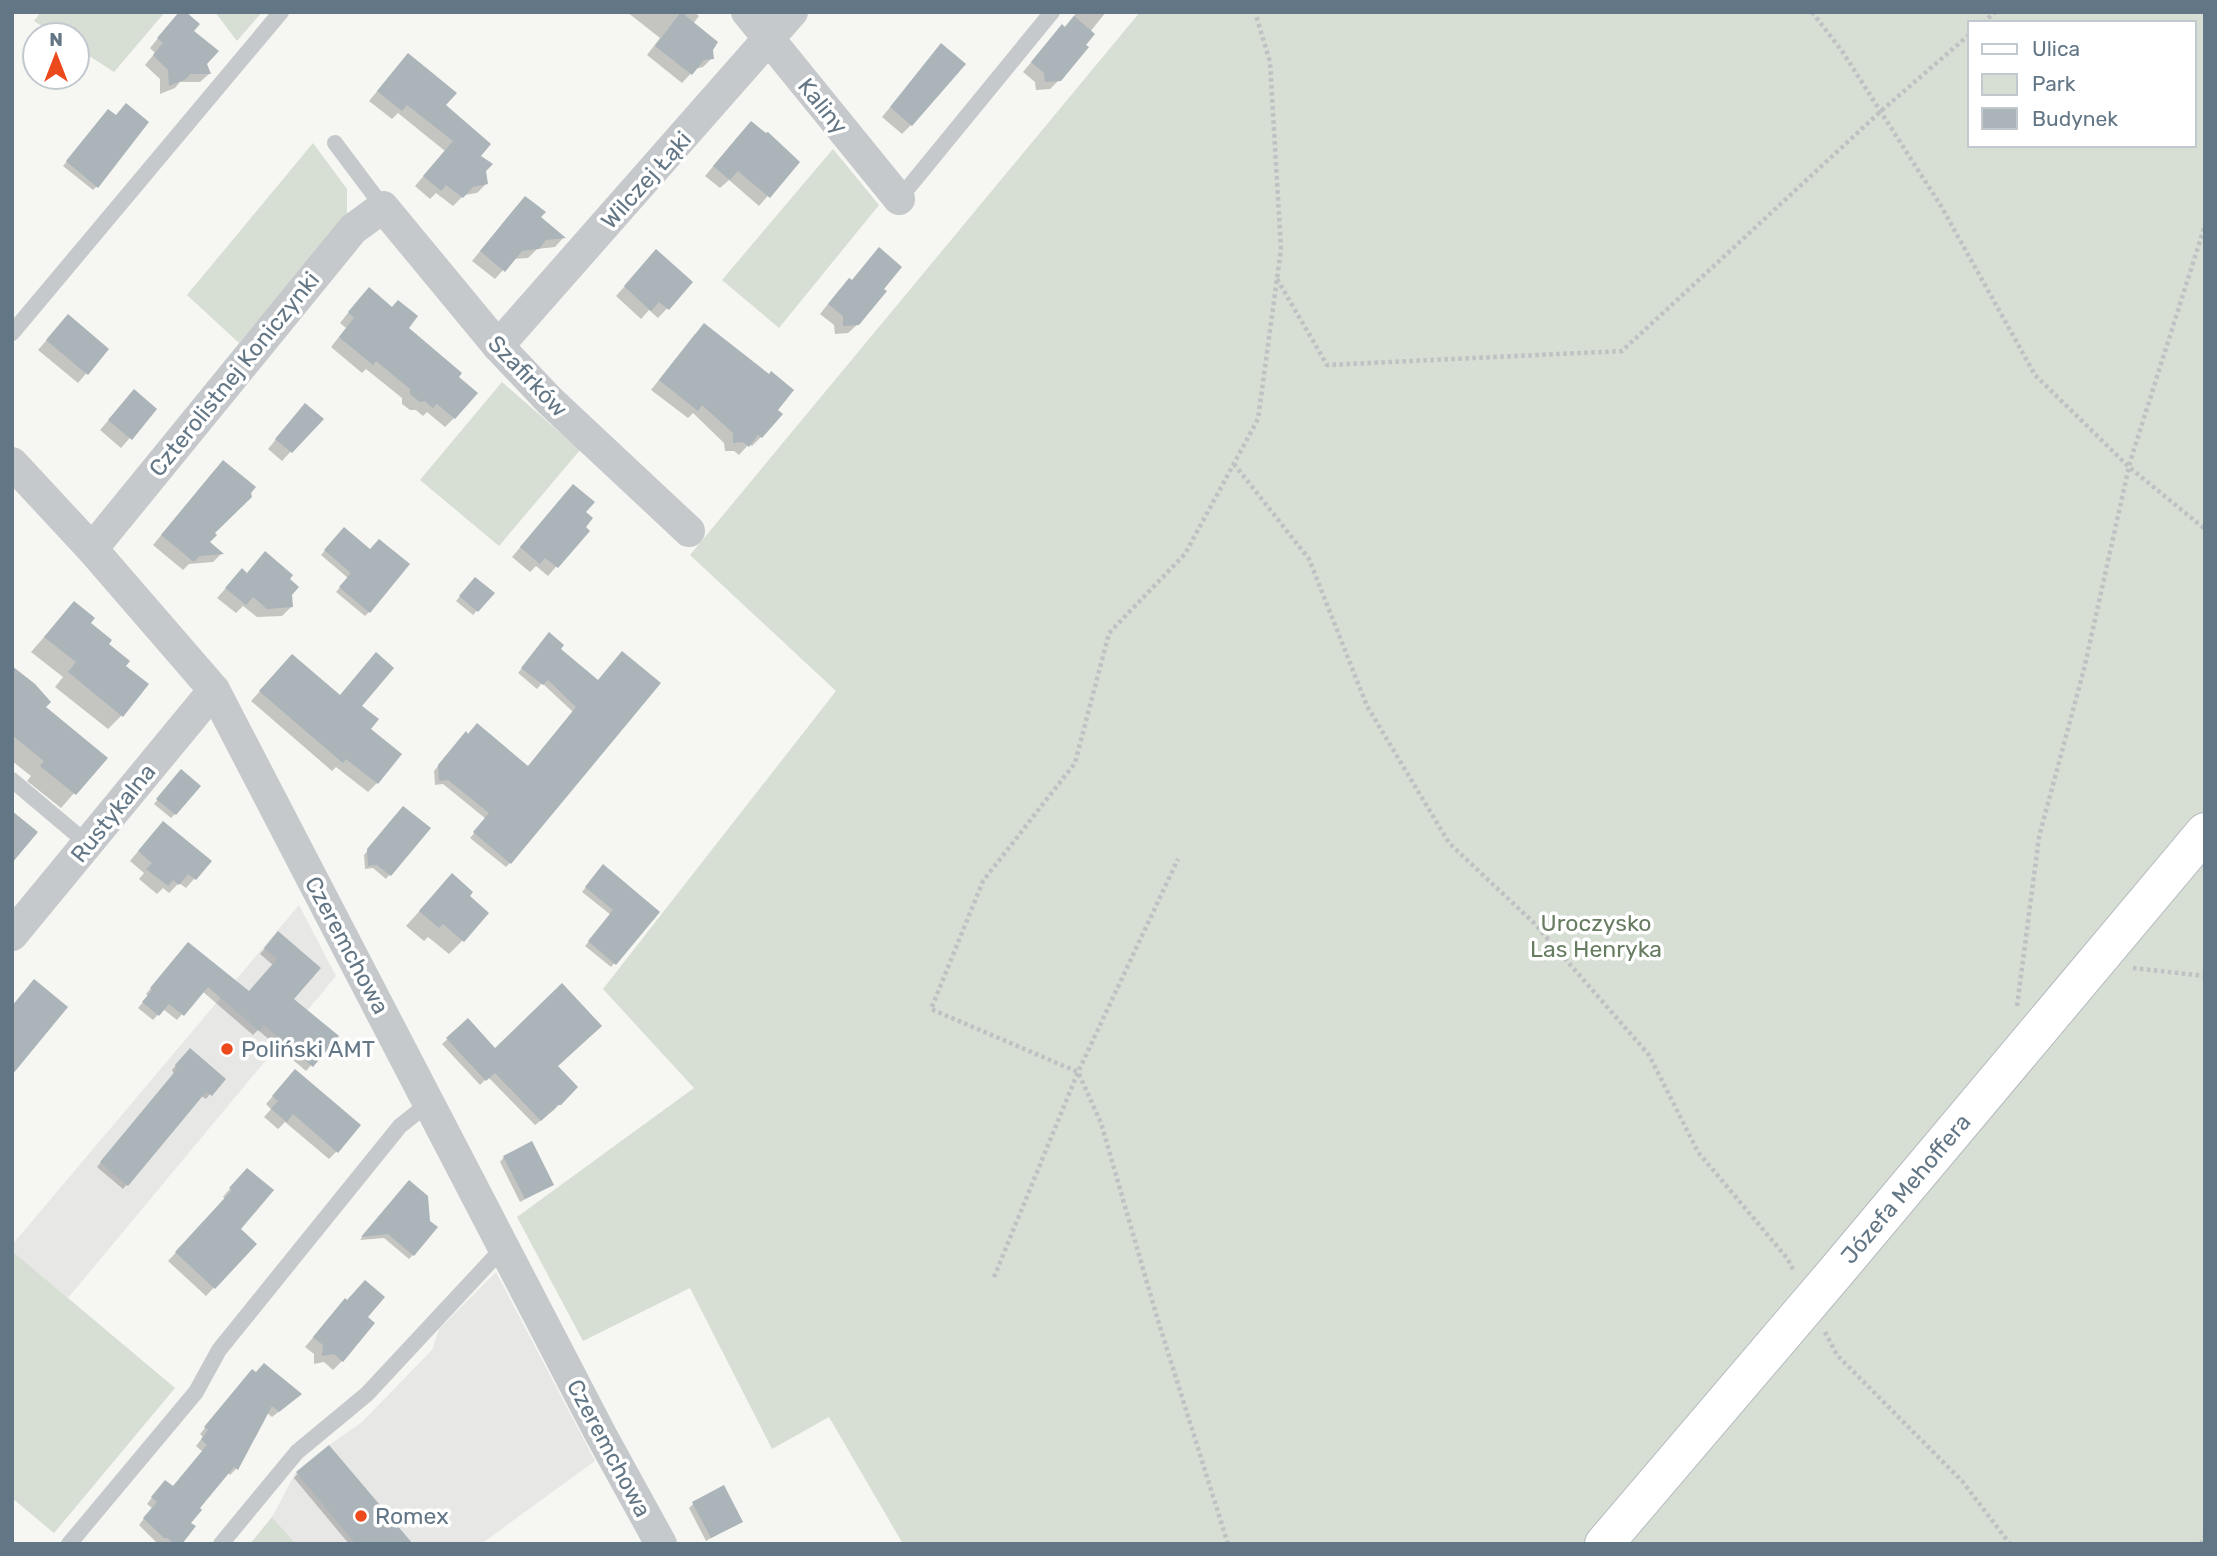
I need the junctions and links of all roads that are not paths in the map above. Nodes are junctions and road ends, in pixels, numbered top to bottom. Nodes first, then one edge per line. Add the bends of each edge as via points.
1 (281, 12) edge
2 (747, 12) edge
3 (792, 12) edge
4 (1052, 12) edge
5 (769, 40) junction
6 (335, 143) dead end
7 (899, 199) joint
8 (383, 207) junction
9 (12, 333) edge
10 (498, 346) junction
11 (12, 463) edge
12 (689, 531) dead end
13 (92, 549) junction
14 (214, 690) junction
15 (12, 780) edge
16 (2205, 832) edge
17 (88, 844) junction
18 (12, 935) edge
19 (429, 1103) junction
20 (504, 1247) junction
21 (69, 1544) edge
22 (221, 1544) edge
23 (660, 1544) edge
24 (1604, 1544) edge

1 - 9 lane
2 - 5 street, Kaliny
3 - 5 street, Wilczej Łąki
4 - 7 lane
5 - 7 street, Kaliny
5 - 10 street, Wilczej Łąki
6 - 8 lane
8 - 10 street, Szafirków
8 - 13 street, Czterolistnej Koniczynki via 353,229
10 - 12 street, Szafirków
11 - 13 street, Czeremchowa
13 - 14 street, Czeremchowa
14 - 17 street, Rustykalna
14 - 19 street, Czeremchowa
15 - 17 lane
16 - 24 street, Józefa Mehoffera
17 - 18 street, Rustykalna
19 - 20 street, Czeremchowa
19 - 21 lane via 391,1137 219,1350 196,1392
20 - 22 lane via 367,1394 297,1452
20 - 23 street, Czeremchowa

